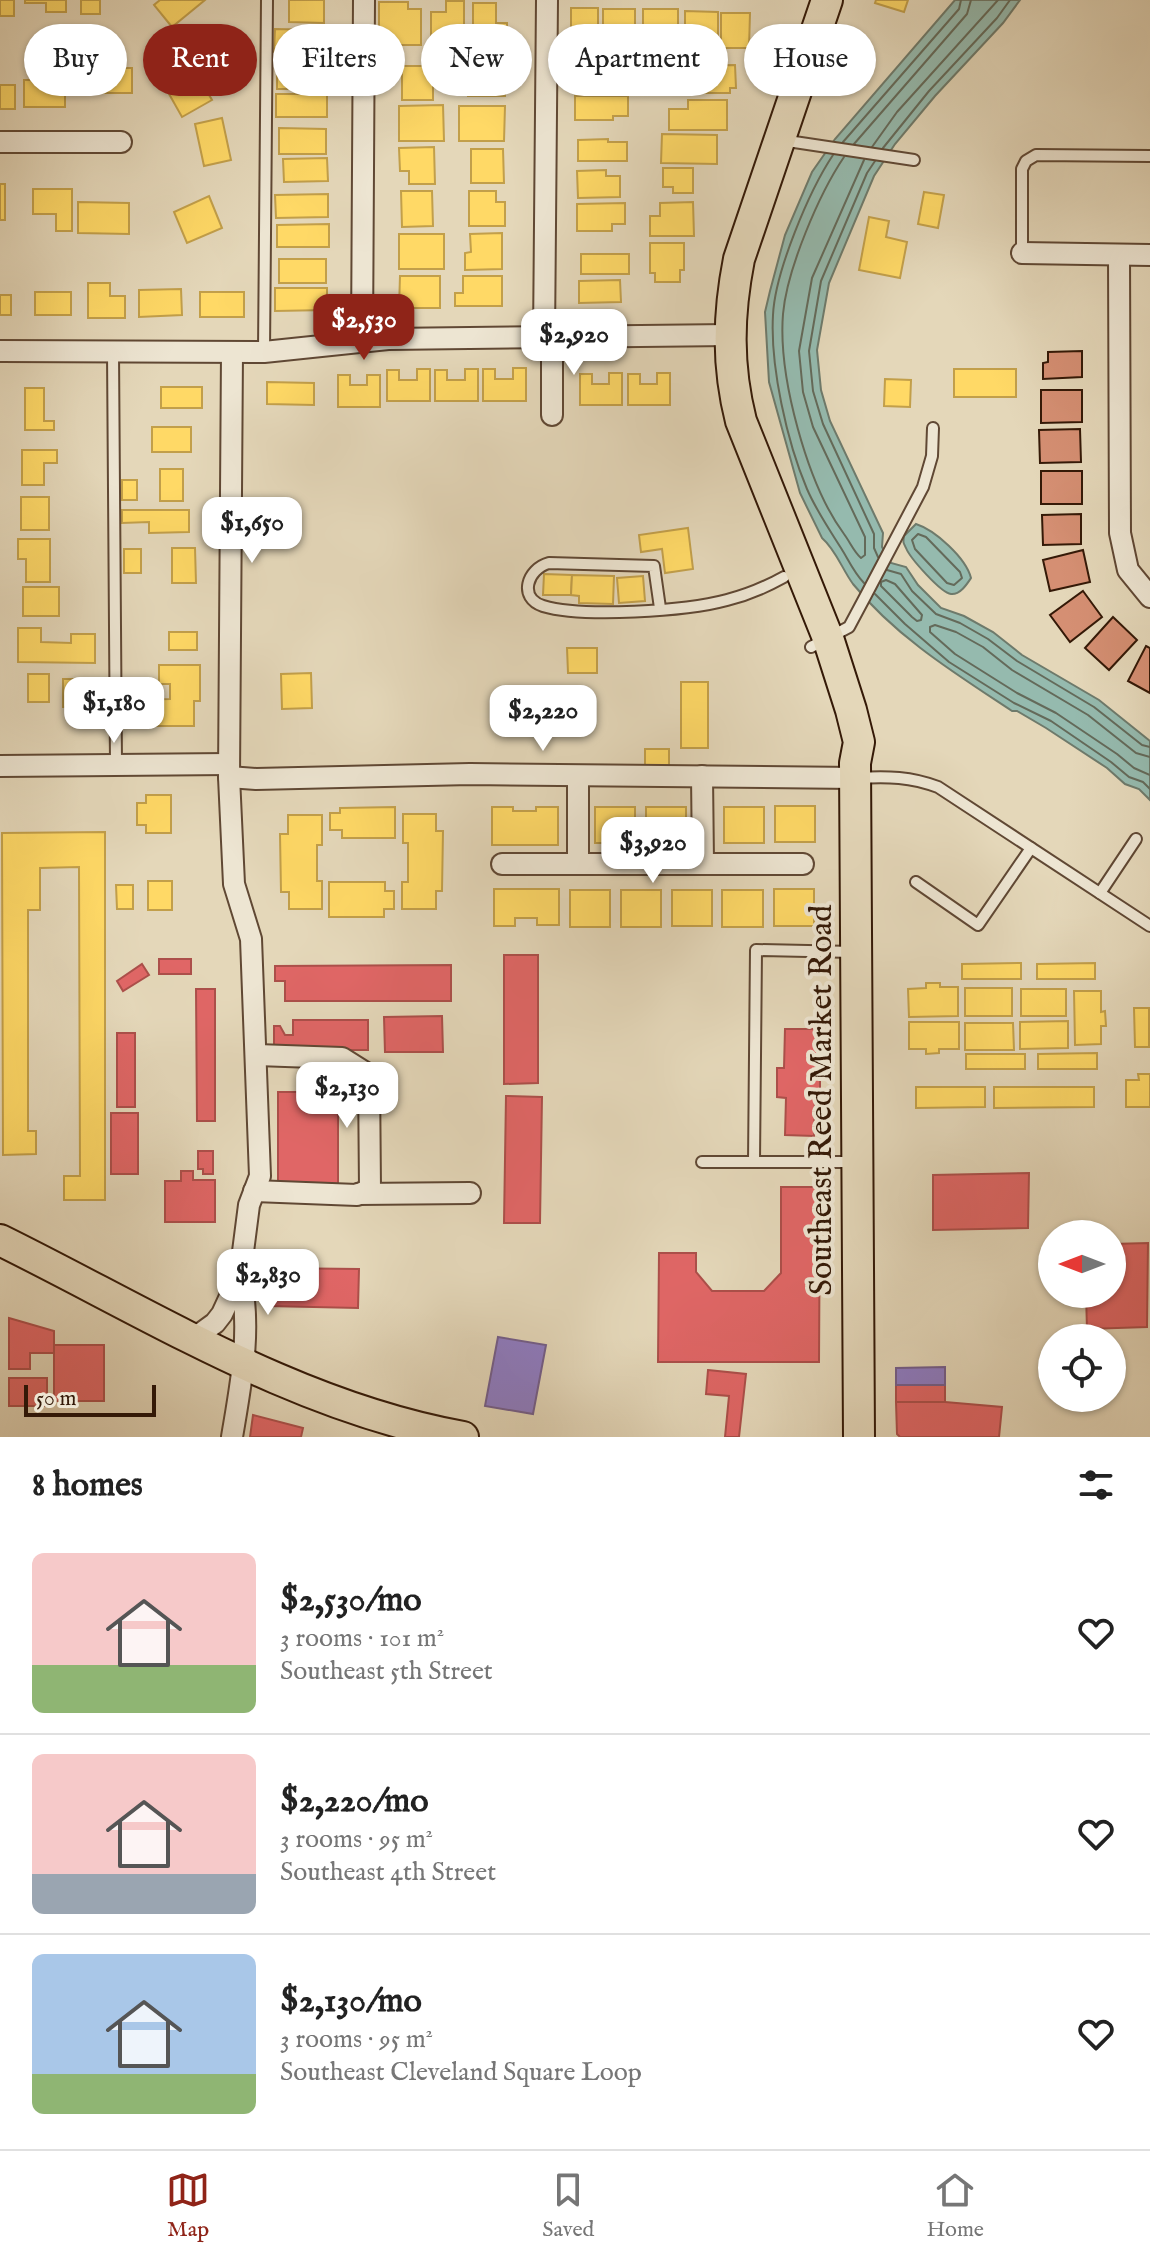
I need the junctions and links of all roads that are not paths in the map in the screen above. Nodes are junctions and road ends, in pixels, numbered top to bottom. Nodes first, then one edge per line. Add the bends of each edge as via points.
1 (267, 0) edge
2 (364, 0) edge
3 (547, 0) edge
4 (812, 0) edge
5 (827, 0) edge
6 (774, 138) junction
7 (0, 142) edge
8 (121, 142) dead end
9 (1150, 156) edge
10 (914, 160) dead end
11 (1022, 253) joint
12 (1119, 255) junction
13 (1150, 255) edge
14 (721, 335) junction
15 (548, 338) junction
16 (362, 340) junction
17 (0, 351) edge
18 (113, 352) junction
19 (232, 352) junction
20 (264, 352) junction
21 (552, 415) dead end
22 (933, 428) dead end
23 (784, 577) junction
24 (1150, 597) edge
25 (660, 608) junction
26 (820, 643) junction
27 (0, 766) edge
28 (116, 767) junction
29 (229, 771) junction
30 (856, 771) junction
31 (578, 776) junction
32 (702, 776) junction
33 (1136, 839) dead end
34 (1031, 848) junction
35 (578, 862) junction
36 (703, 863) junction
37 (502, 864) dead end
38 (803, 864) dead end
39 (916, 882) dead end
40 (1100, 893) junction
41 (1150, 926) edge
42 (857, 952) junction
43 (257, 1055) junction
44 (702, 1162) dead end
45 (754, 1162) junction
46 (858, 1162) junction
47 (254, 1191) junction
48 (470, 1193) dead end
49 (358, 1194) junction
50 (0, 1240) edge
51 (240, 1275) junction
52 (193, 1339) junction
53 (244, 1364) junction
54 (232, 1437) edge
55 (463, 1437) edge
56 (859, 1437) edge

1 - 20 lane
2 - 16 street
3 - 15 street
4 - 6 main road, Southeast Reed Market Road
5 - 6 main road, Southeast Reed Market Road
6 - 10 lane
6 - 14 main road, Southeast Reed Market Road
7 - 8 street
9 - 11 lane via 1036,155 1026,161
11 - 12 street
12 - 13 street
12 - 24 street via 1120,533 1128,570
14 - 15 street
14 - 23 main road, Southeast Reed Market Road via 720,406
14 - 26 main road, Southeast Reed Market Road via 741,421
15 - 16 street
15 - 21 street
16 - 20 street
17 - 18 street
18 - 19 street
18 - 28 lane
19 - 20 street
19 - 29 street
22 - 26 lane via 923,487 891,548 849,627
23 - 25 lane via 726,601
23 - 26 main road, Southeast Reed Market Road
25 - 25 lane via 585,611 541,605 528,590 530,575 549,563 654,566
26 - 30 main road, Southeast Reed Market Road via 859,742
27 - 28 street
28 - 29 street
29 - 31 street via 256,779
29 - 43 street via 234,884 251,939
30 - 32 street
30 - 34 lane via 938,787
30 - 42 main road, Southeast Reed Market Road
31 - 32 street
31 - 35 street
32 - 36 street
33 - 40 lane
34 - 39 lane via 978,925
34 - 40 lane
35 - 36 street
35 - 37 street
36 - 38 street
40 - 41 lane
42 - 45 lane via 756,950
42 - 46 main road, Southeast Reed Market Road
43 - 47 street via 260,1176
43 - 49 street via 342,1058 369,1075 370,1189
44 - 45 lane
45 - 46 lane
46 - 56 main road, Southeast Reed Market Road
47 - 49 street
47 - 51 street
48 - 49 street
50 - 52 main road
51 - 52 street via 222,1314
51 - 53 street via 246,1303
52 - 53 main road
53 - 54 street
53 - 55 main road via 364,1413

